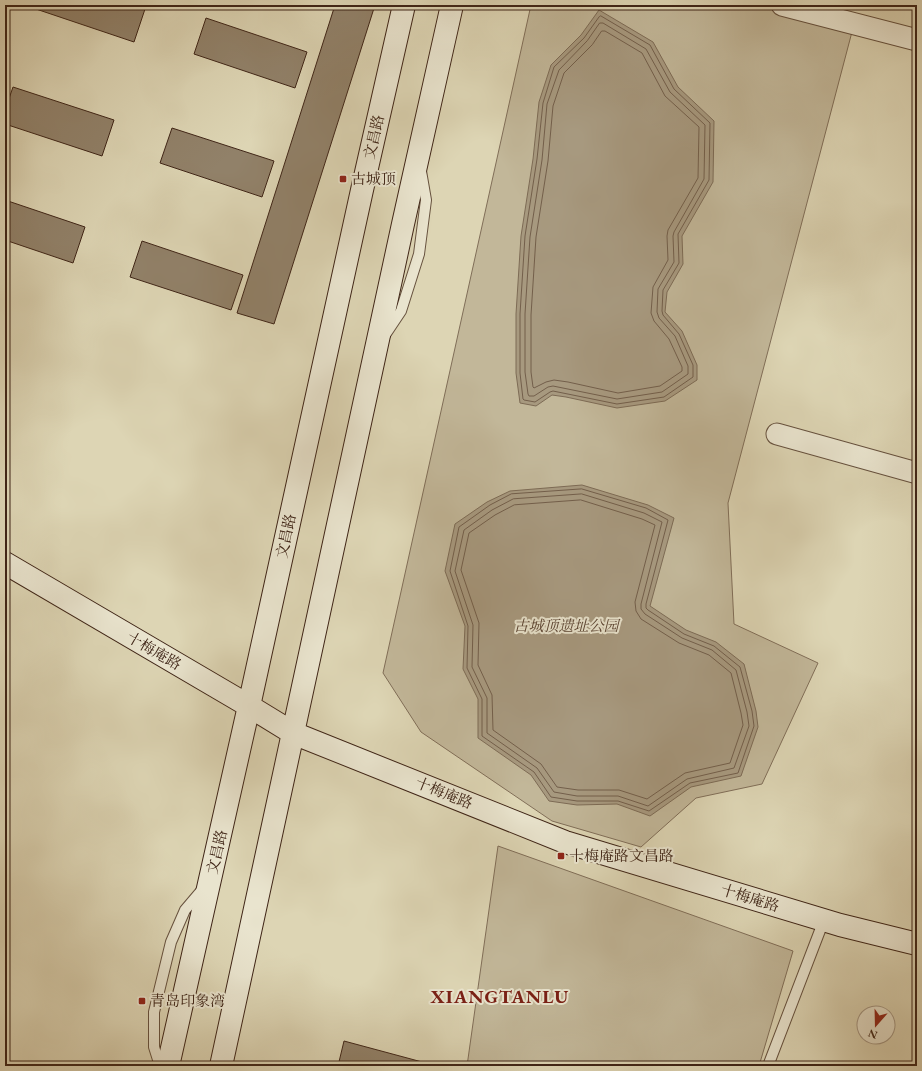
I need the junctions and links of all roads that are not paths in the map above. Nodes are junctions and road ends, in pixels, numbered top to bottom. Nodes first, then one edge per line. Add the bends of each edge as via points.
1 (404, 5) edge
2 (452, 5) edge
3 (782, 5) edge
4 (917, 40) edge
5 (777, 434) dead end
6 (917, 473) edge
7 (5, 563) edge
8 (249, 706) junction
9 (293, 733) junction
10 (210, 881) junction
11 (824, 920) junction
12 (917, 944) edge
13 (160, 1066) edge
14 (168, 1066) edge
15 (221, 1066) edge
16 (768, 1066) edge

1 - 8 main road, 文昌路
2 - 9 main road
3 - 4 street
5 - 6 street
7 - 8 main road, 十梅庵路
8 - 9 main road, 十梅庵路
8 - 10 main road, 文昌路
9 - 11 main road, 十梅庵路 via 566,842
9 - 15 main road
10 - 13 lane via 185,910 171,942 154,1012 154,1047
10 - 14 main road, 文昌路
11 - 12 main road, 十梅庵路
11 - 16 lane

